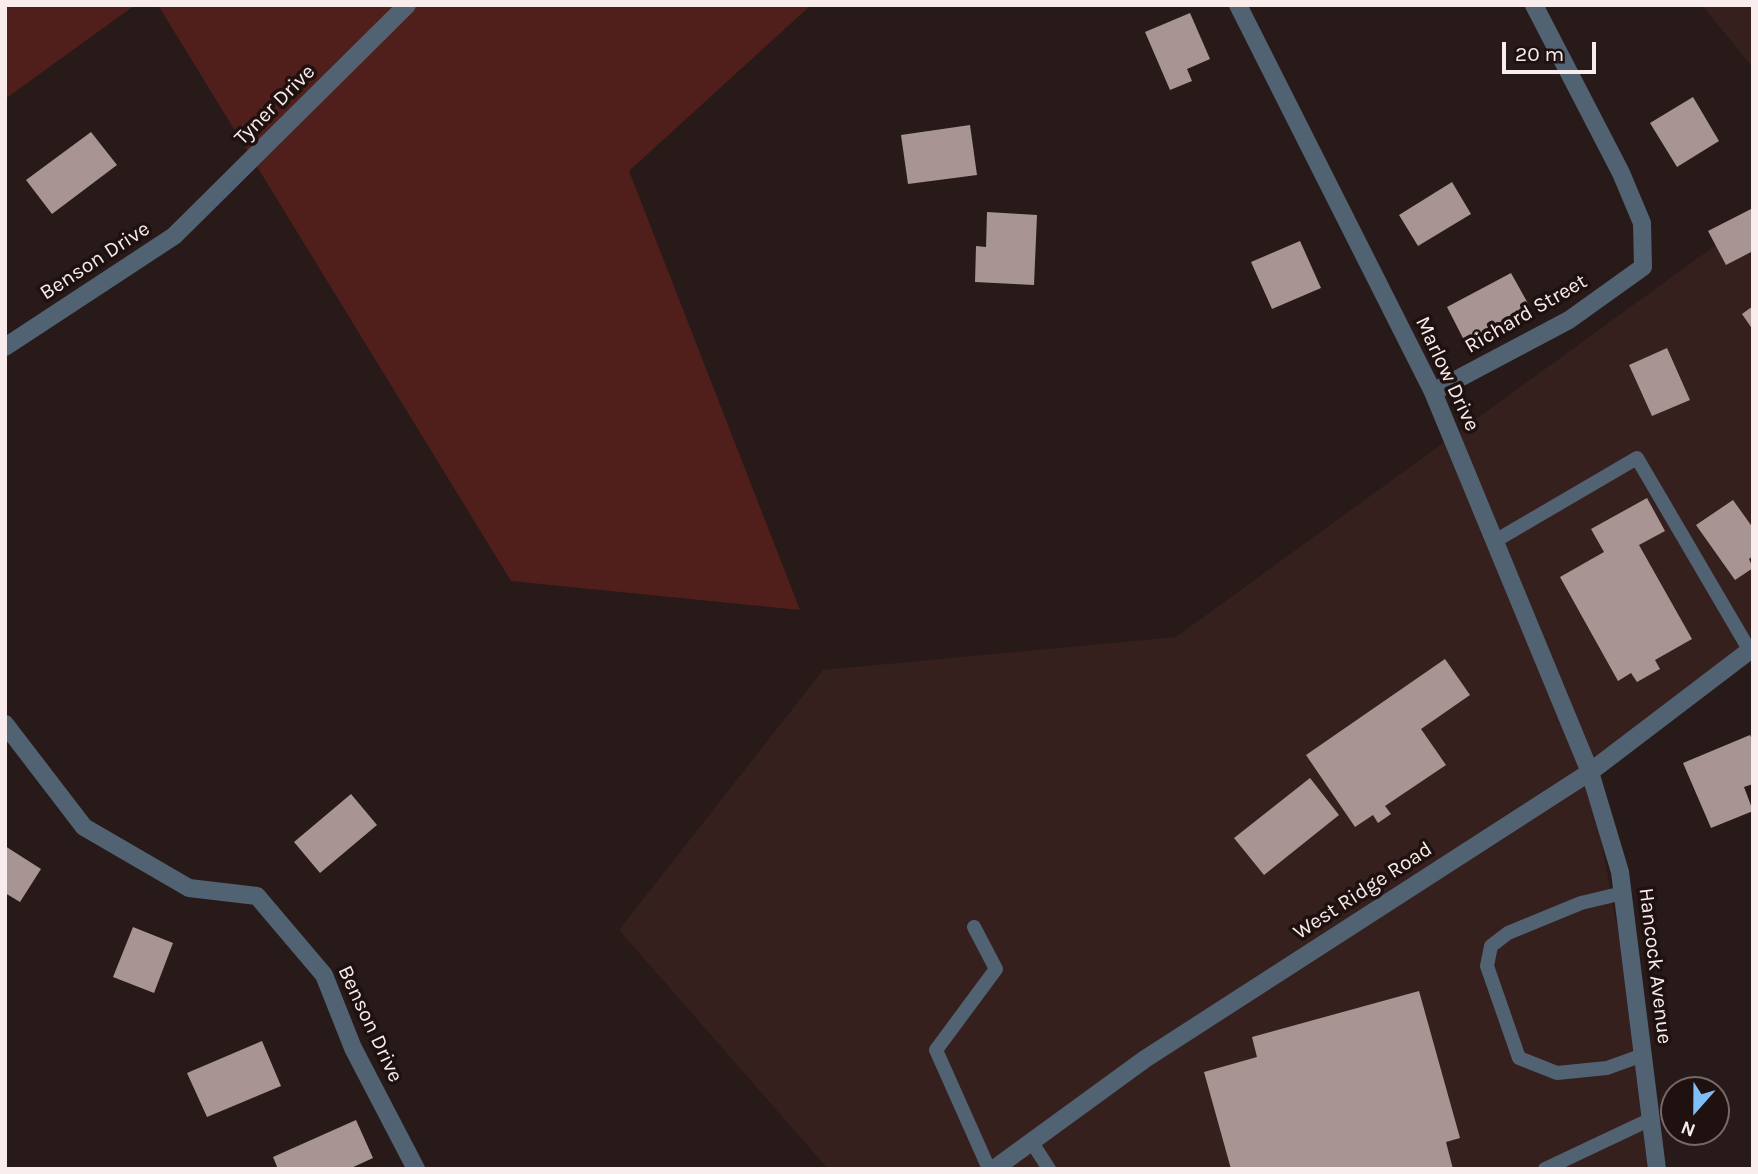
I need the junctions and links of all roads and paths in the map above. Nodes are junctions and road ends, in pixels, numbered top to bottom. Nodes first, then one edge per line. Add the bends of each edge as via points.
1 (407, 5) edge
2 (1238, 5) edge
3 (1534, 5) edge
4 (174, 236) joint
5 (5, 347) edge
6 (1433, 392) junction
7 (1495, 541) junction
8 (1751, 649) edge
9 (5, 724) edge
10 (1590, 772) junction
11 (1623, 893) junction
12 (974, 927) dead end
13 (1643, 1055) junction
14 (1651, 1119) junction
15 (1031, 1142) junction
16 (416, 1169) edge
17 (992, 1169) edge
18 (1049, 1169) edge
19 (1545, 1169) edge
20 (1657, 1169) edge

1 - 4 street, Tyner Drive
2 - 6 street, Marlow Drive
3 - 6 street, Richard Street via 1642,223 1643,267 1569,320
4 - 5 street, Benson Drive
6 - 7 street, Marlow Drive
7 - 8 lane via 1637,458
7 - 10 street, Marlow Drive
8 - 10 street, West Ridge Road
9 - 16 street, Benson Drive via 84,827 189,888 257,896 324,975 353,1048
10 - 11 street, Hancock Avenue
10 - 15 street, West Ridge Road via 1144,1059
11 - 13 street, Hancock Avenue
11 - 13 lane via 1581,903 1508,933 1491,946 1487,965 1520,1058 1557,1073 1607,1068
12 - 17 lane via 996,970 936,1051
13 - 14 street, Hancock Avenue
14 - 19 lane
14 - 20 street, Hancock Avenue
15 - 17 street, West Ridge Road
15 - 18 lane

